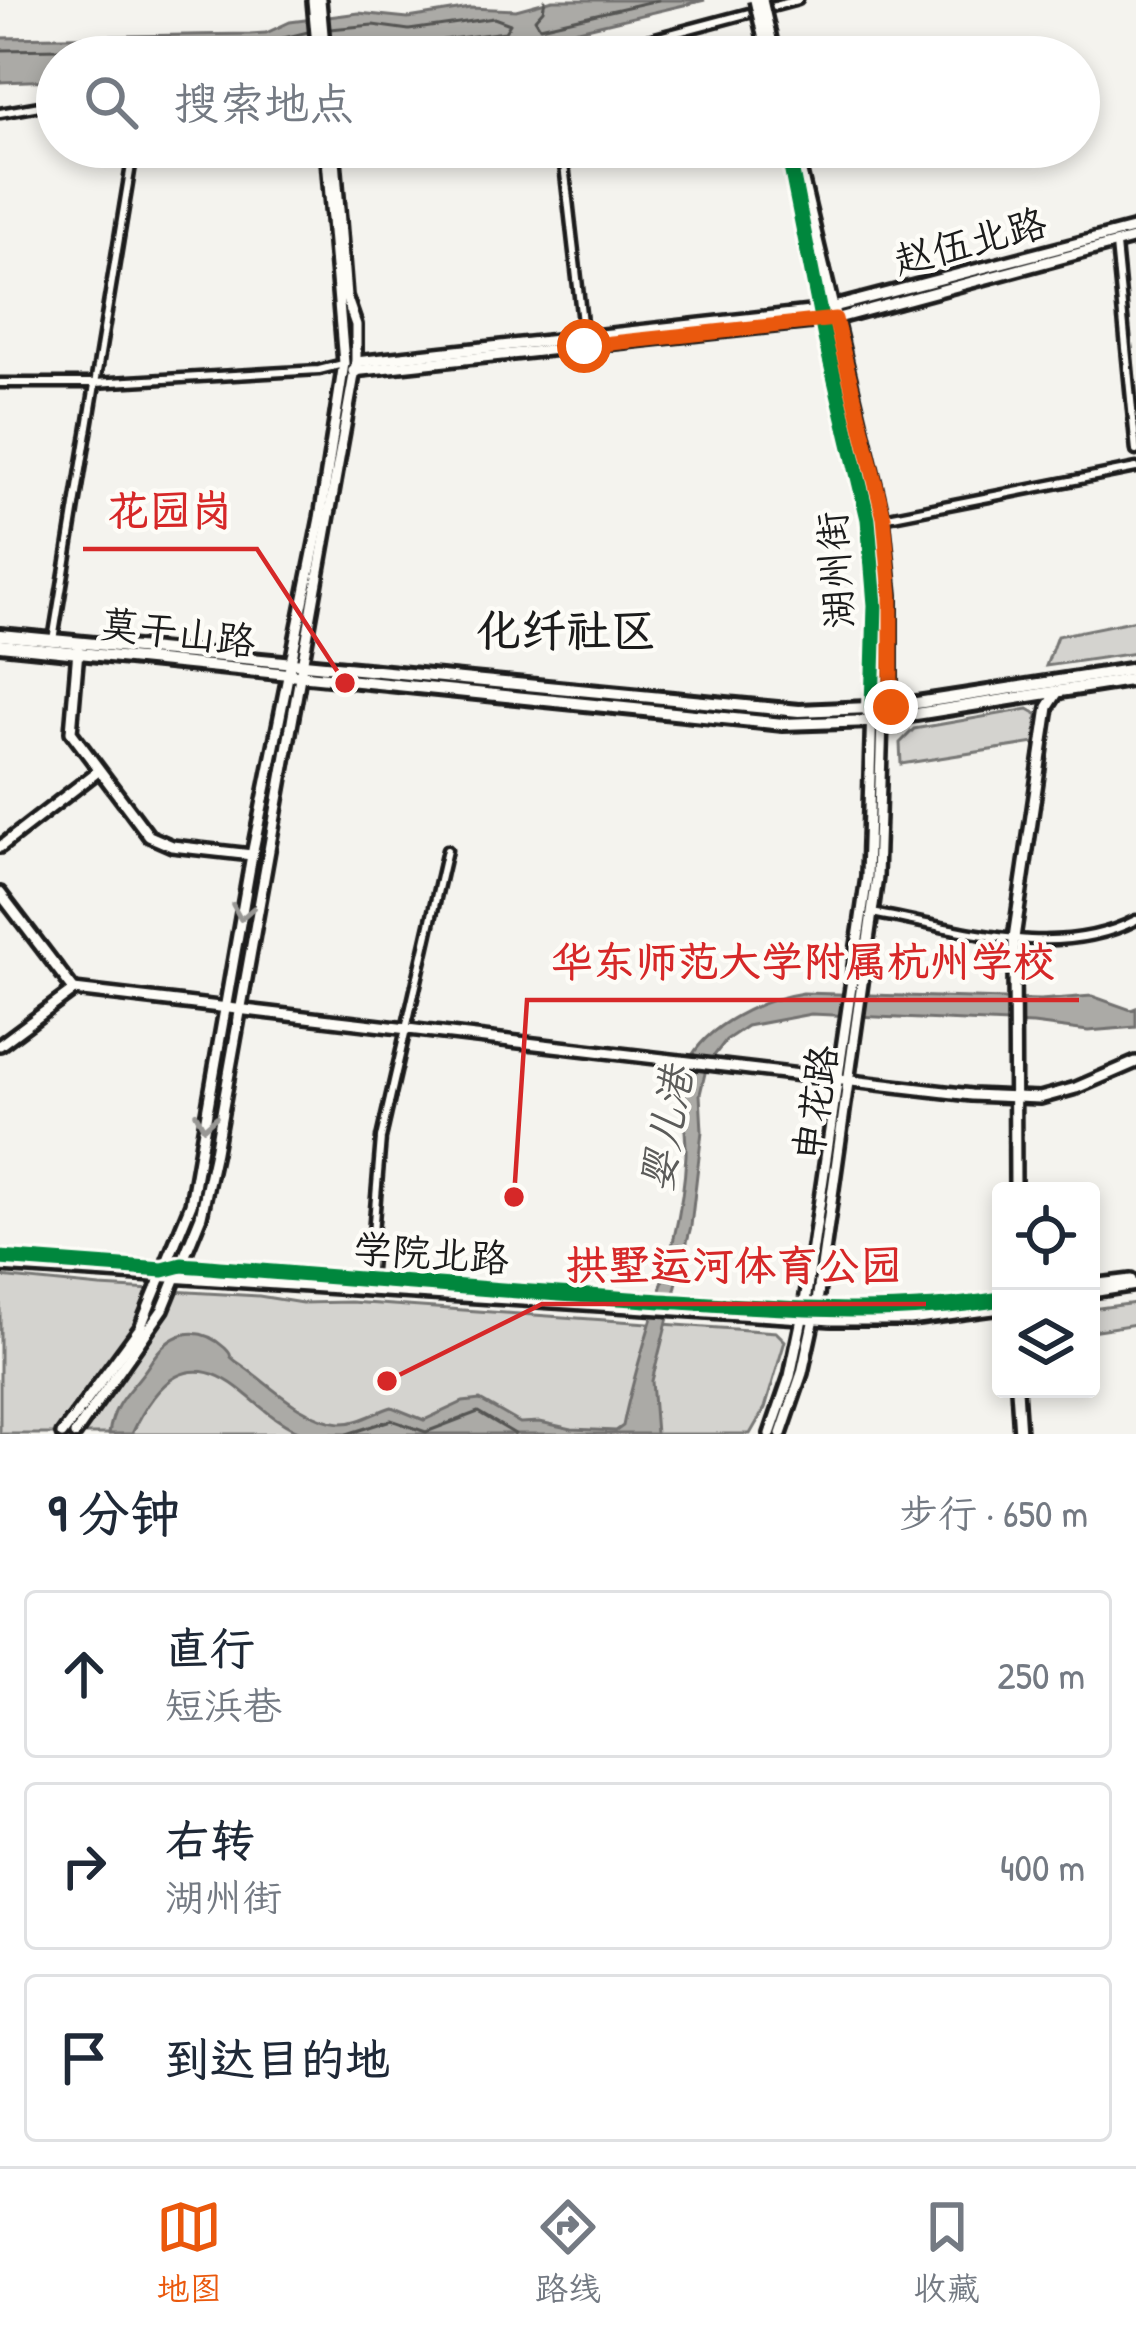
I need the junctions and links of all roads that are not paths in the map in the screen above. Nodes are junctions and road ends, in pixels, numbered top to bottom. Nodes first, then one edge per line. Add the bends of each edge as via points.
1 (316, 0) edge
2 (759, 0) edge
3 (798, 0) edge
4 (320, 36) edge
5 (663, 36) edge
6 (767, 36) edge
7 (36, 107) edge
8 (0, 113) edge
9 (130, 168) edge
10 (332, 168) edge
11 (564, 168) edge
12 (796, 168) edge
13 (806, 213) junction
14 (1136, 228) edge
15 (1136, 238) edge
16 (1115, 239) junction
17 (834, 313) junction
18 (820, 315) junction
19 (584, 341) junction
20 (352, 366) junction
21 (0, 383) edge
22 (94, 383) junction
23 (1136, 451) edge
24 (1136, 468) edge
25 (884, 518) junction
26 (0, 635) edge
27 (53, 640) junction
28 (0, 645) edge
29 (78, 650) junction
30 (296, 668) junction
31 (1136, 669) edge
32 (1136, 679) edge
33 (1057, 693) junction
34 (1037, 696) junction
35 (1048, 706) junction
36 (891, 707) junction
37 (875, 716) junction
38 (98, 772) junction
39 (0, 848) edge
40 (447, 850) dead end
41 (252, 855) junction
42 (0, 893) edge
43 (872, 913) junction
44 (1136, 920) edge
45 (1014, 938) junction
46 (855, 987) junction
47 (74, 990) junction
48 (226, 1006) junction
49 (239, 1007) junction
50 (403, 1027) junction
51 (0, 1045) edge
52 (1136, 1062) edge
53 (843, 1079) junction
54 (1017, 1097) junction
55 (1016, 1182) edge
56 (0, 1262) edge
57 (182, 1264) junction
58 (162, 1274) junction
59 (176, 1277) junction
60 (369, 1282) junction
61 (1136, 1282) edge
62 (1100, 1288) edge
63 (648, 1303) junction
64 (992, 1306) edge
65 (810, 1314) junction
66 (1018, 1398) edge
67 (62, 1434) edge
68 (75, 1434) edge
69 (770, 1434) edge
70 (781, 1434) edge
71 (1020, 1434) edge

1 - 4 street
2 - 6 street, bridge
3 - 5 street
7 - 8 street
9 - 22 street
10 - 20 street via 342,297 356,325
11 - 19 street
12 - 13 street, 湖州街
13 - 17 street, 湖州街
13 - 18 street, 湖州街
14 - 16 street, 赵伍北路
15 - 16 street, 赵伍北路
16 - 17 street, 赵伍北路
16 - 23 street
17 - 18 street, 赵伍北路
17 - 25 street, 湖州街
18 - 19 street, 赵伍北路
18 - 37 street, 湖州街 via 868,519
19 - 20 street, 赵伍北路
20 - 22 street
20 - 30 street
21 - 22 street
22 - 27 street
24 - 25 street
25 - 36 street, 湖州街
26 - 27 main road, 莫干山路
27 - 30 main road, 莫干山路
28 - 29 main road, 莫干山路
29 - 30 main road, 莫干山路
29 - 38 street via 70,732
30 - 37 main road, 莫干山路
30 - 41 street
30 - 49 street
31 - 36 main road, 莫干山路
32 - 33 main road, 莫干山路
33 - 34 main road, 莫干山路
33 - 35 street
34 - 35 street
34 - 37 main road, 莫干山路
35 - 45 street
36 - 37 main road, 莫干山路
37 - 43 street, 申花路 via 880,839
37 - 46 street, 申花路
38 - 39 street
38 - 41 street via 159,843
40 - 50 street
41 -> 48 street
42 - 47 street
43 - 45 street
43 - 46 street, 申花路
44 - 45 street via 1058,942
45 - 54 street
46 - 53 street, 申花路
47 - 48 street
47 - 51 street
48 - 49 street
48 -> 58 street via 190,1204
49 - 50 street
49 - 57 street via 201,1216
50 - 53 street
50 - 60 street via 381,1138
52 - 54 street via 1076,1088
53 - 54 street
53 - 65 street, 申花路
54 - 55 street
56 - 58 street, 学院北路
57 - 58 street, 学院北路
57 - 59 street
57 - 60 street, 学院北路
58 - 59 street, 学院北路
58 - 67 street via 140,1328
59 - 63 street, 学院北路
59 - 68 street via 135,1353
60 - 63 street, 学院北路
61 - 62 street
63 - 65 street, 学院北路
63 - 65 street, 学院北路
64 - 65 street, 学院北路 via 910,1320
65 - 69 street, 申花路
65 - 70 street, 申花路
66 - 71 street

